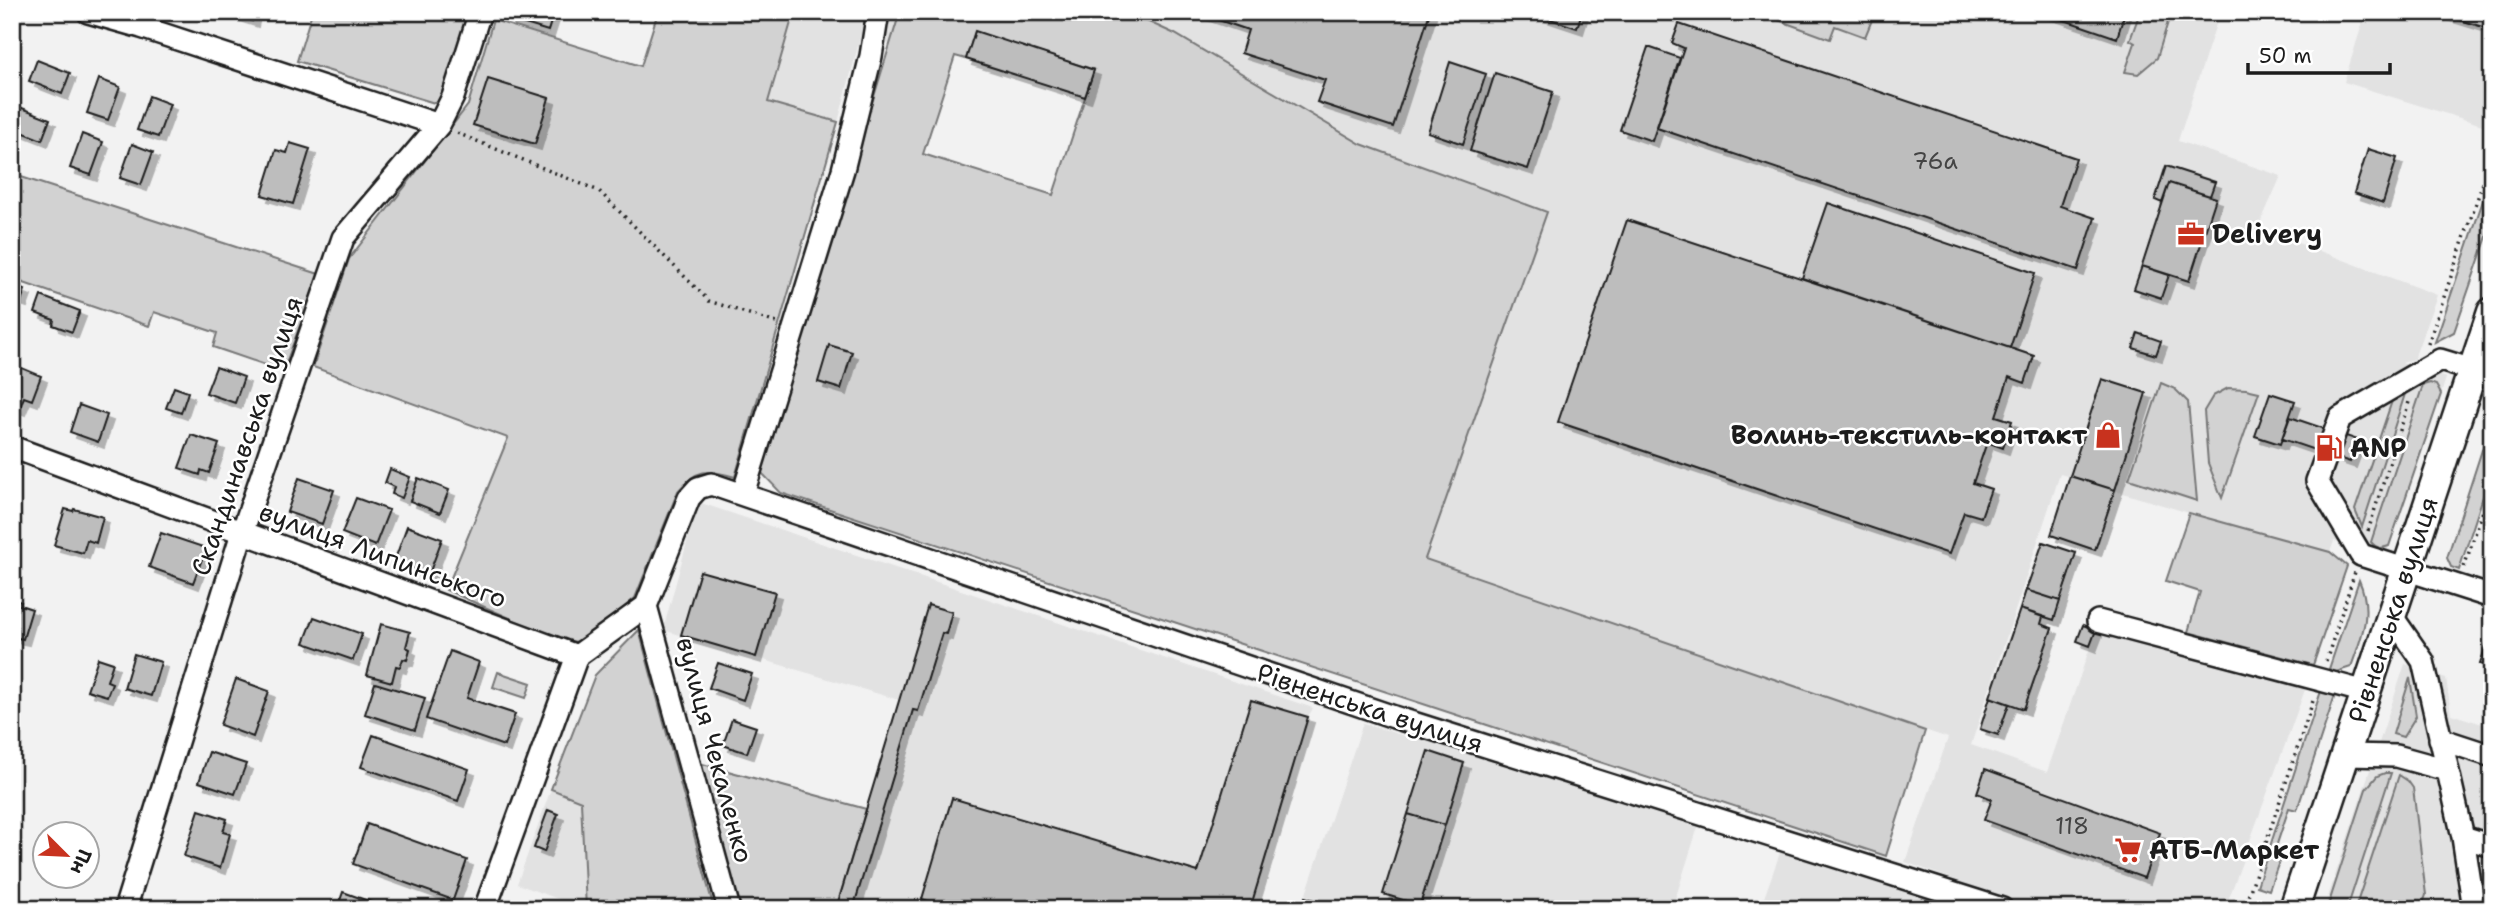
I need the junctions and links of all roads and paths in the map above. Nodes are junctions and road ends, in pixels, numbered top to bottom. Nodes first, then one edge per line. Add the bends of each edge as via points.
1 (88, 12) edge
2 (480, 12) edge
3 (878, 12) edge
4 (143, 20) edge
5 (439, 125) junction
6 (2492, 156) edge
7 (2492, 312) edge
8 (794, 328) junction
9 (2473, 370) junction
10 (2418, 373) junction
11 (12, 447) edge
12 (2492, 484) edge
13 (743, 494) junction
14 (242, 533) junction
15 (2361, 555) junction
16 (2406, 569) junction
17 (2458, 586) junction
18 (2492, 597) edge
19 (646, 606) junction
20 (2391, 615) junction
21 (2098, 621) dead end
22 (577, 656) junction
23 (2320, 680) junction
24 (2366, 692) junction
25 (2440, 739) junction
26 (2345, 755) junction
27 (2492, 756) edge
28 (2447, 770) junction
29 (2463, 837) junction
30 (2492, 846) edge
31 (125, 909) edge
32 (485, 909) edge
33 (729, 909) edge
34 (2001, 909) edge
35 (2244, 909) edge
36 (2294, 909) edge
37 (2474, 909) edge

1 - 4 street
2 - 5 street, Скандинавська вулиця via 453,97
3 - 8 street via 872,56 843,170
4 - 5 street
5 - 8 path via 599,191 709,301
5 - 14 street, Скандинавська вулиця via 343,238
6 - 10 path
7 - 9 main road, Рівненська вулиця
8 - 13 street
9 - 10 street via 2440,360
9 - 16 main road, Рівненська вулиця
10 - 15 path
10 - 15 street via 2340,418 2317,481
11 - 14 street, вулиця Липинського
12 - 17 path
13 - 19 street, Рівненська вулиця via 711,484 698,488 689,498
13 - 34 street, Рівненська вулиця via 1394,717
14 - 22 street, вулиця Липинського
14 - 31 street, Скандинавська вулиця
15 - 16 street
15 - 23 path
16 - 17 street
16 - 20 main road, Рівненська вулиця
17 - 18 street
19 - 22 street
19 - 33 street, вулиця Чекаленко
20 - 24 main road, Рівненська вулиця
20 - 25 street via 2423,661
21 - 23 street
22 - 32 street
23 - 24 street
23 - 35 path
24 - 26 main road, Рівненська вулиця
25 - 27 street
25 - 28 street
26 - 28 street via 2396,755
26 - 36 main road, Рівненська вулиця
28 - 29 street
29 - 30 street
29 - 37 street

